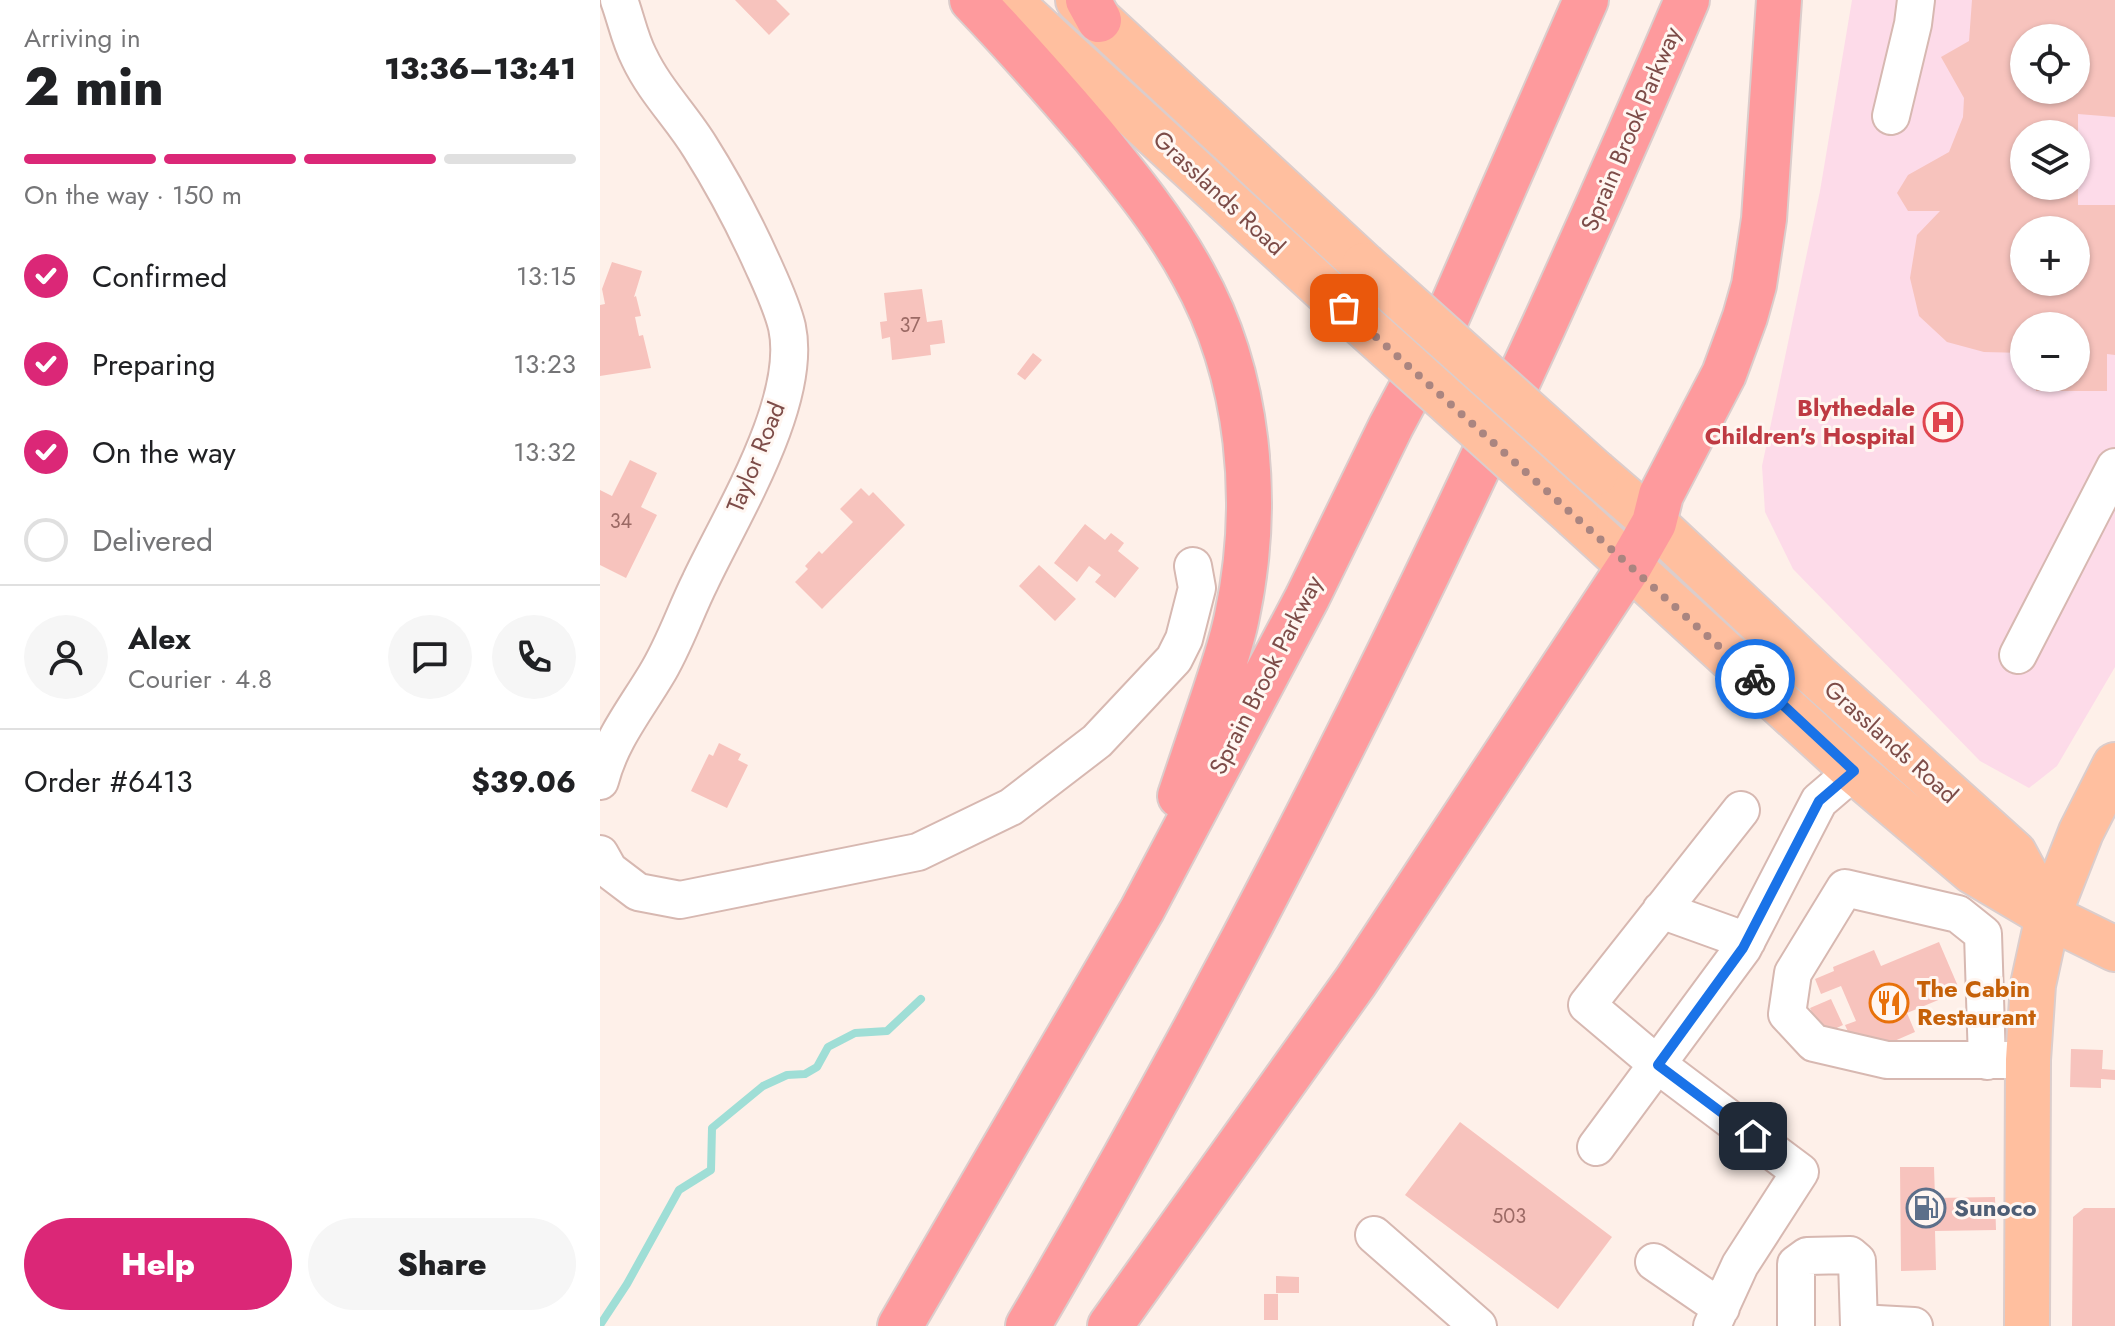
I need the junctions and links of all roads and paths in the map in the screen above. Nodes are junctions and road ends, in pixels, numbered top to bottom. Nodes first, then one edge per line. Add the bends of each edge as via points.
1 (619, 0) edge
2 (972, 0) edge
3 (1008, 0) edge
4 (1568, 0) edge
5 (1586, 0) edge
6 (1687, 0) edge
7 (1779, 0) edge
8 (1916, 0) edge
9 (1088, 7) edge
10 (1891, 116) dead end
11 (1516, 163) junction
12 (2115, 467) edge
13 (1654, 523) junction
14 (1630, 565) junction
15 (1193, 566) dead end
16 (2018, 655) dead end
17 (2115, 765) edge
18 (1854, 771) junction
19 (600, 781) edge
20 (1741, 810) dead end
21 (600, 854) edge
22 (1142, 910) junction
23 (1661, 910) junction
24 (2048, 916) junction
25 (1747, 941) junction
26 (2115, 949) edge
27 (2008, 1060) junction
28 (1658, 1065) junction
29 (1596, 1147) dead end
30 (1374, 1235) dead end
31 (1654, 1262) dead end
32 (1716, 1317) edge
33 (1859, 1324) edge
34 (900, 1326) edge
35 (1028, 1326) edge
36 (1110, 1326) edge
37 (1478, 1326) edge
38 (1796, 1326) edge
39 (1914, 1326) edge
40 (2027, 1326) edge

1 - 19 street, Taylor Road via 638,56 699,145 747,229 787,327 789,348 786,381 750,482 658,673 605,761
2 - 22 highway via 1116,162 1177,245 1220,336 1242,422 1249,512 1237,617
3 - 14 main road, Grasslands Road, bridge
4 - 11 highway
5 - 11 highway, Sprain Brook Parkway
6 - 35 highway, Sprain Brook Parkway via 1545,324 1382,667 1178,1059
7 - 13 highway via 1764,219 1754,285 1735,347 1661,495
8 - 10 street
9 - 13 main road, Grasslands Road, bridge via 1364,265
11 - 22 highway, Sprain Brook Parkway via 1439,336
12 - 16 street
13 - 14 highway
13 - 24 main road, Grasslands Road via 2014,853
14 - 18 main road, Grasslands Road
14 - 36 highway via 1356,981
15 - 21 street via 1197,588 1174,659 1097,741 1011,807 918,852 680,900 638,892 609,870
17 - 24 main road
18 - 24 main road, Grasslands Road via 1972,871
18 - 25 street via 1819,801
20 - 23 street
22 - 34 highway, Sprain Brook Parkway
23 - 25 street
23 - 28 street via 1587,1005
24 - 26 main road, Grasslands Road
24 - 27 main road via 2033,985
25 - 28 street
27 - 27 street via 1887,1060 1814,1043 1787,1014 1793,973 1845,888 1958,914 1983,934
27 - 40 main road
28 - 29 street
28 - 32 street via 1800,1172 1740,1265
30 - 37 street
31 - 32 street
33 - 38 street via 1857,1261 1850,1255 1807,1256 1796,1264
33 - 39 street

